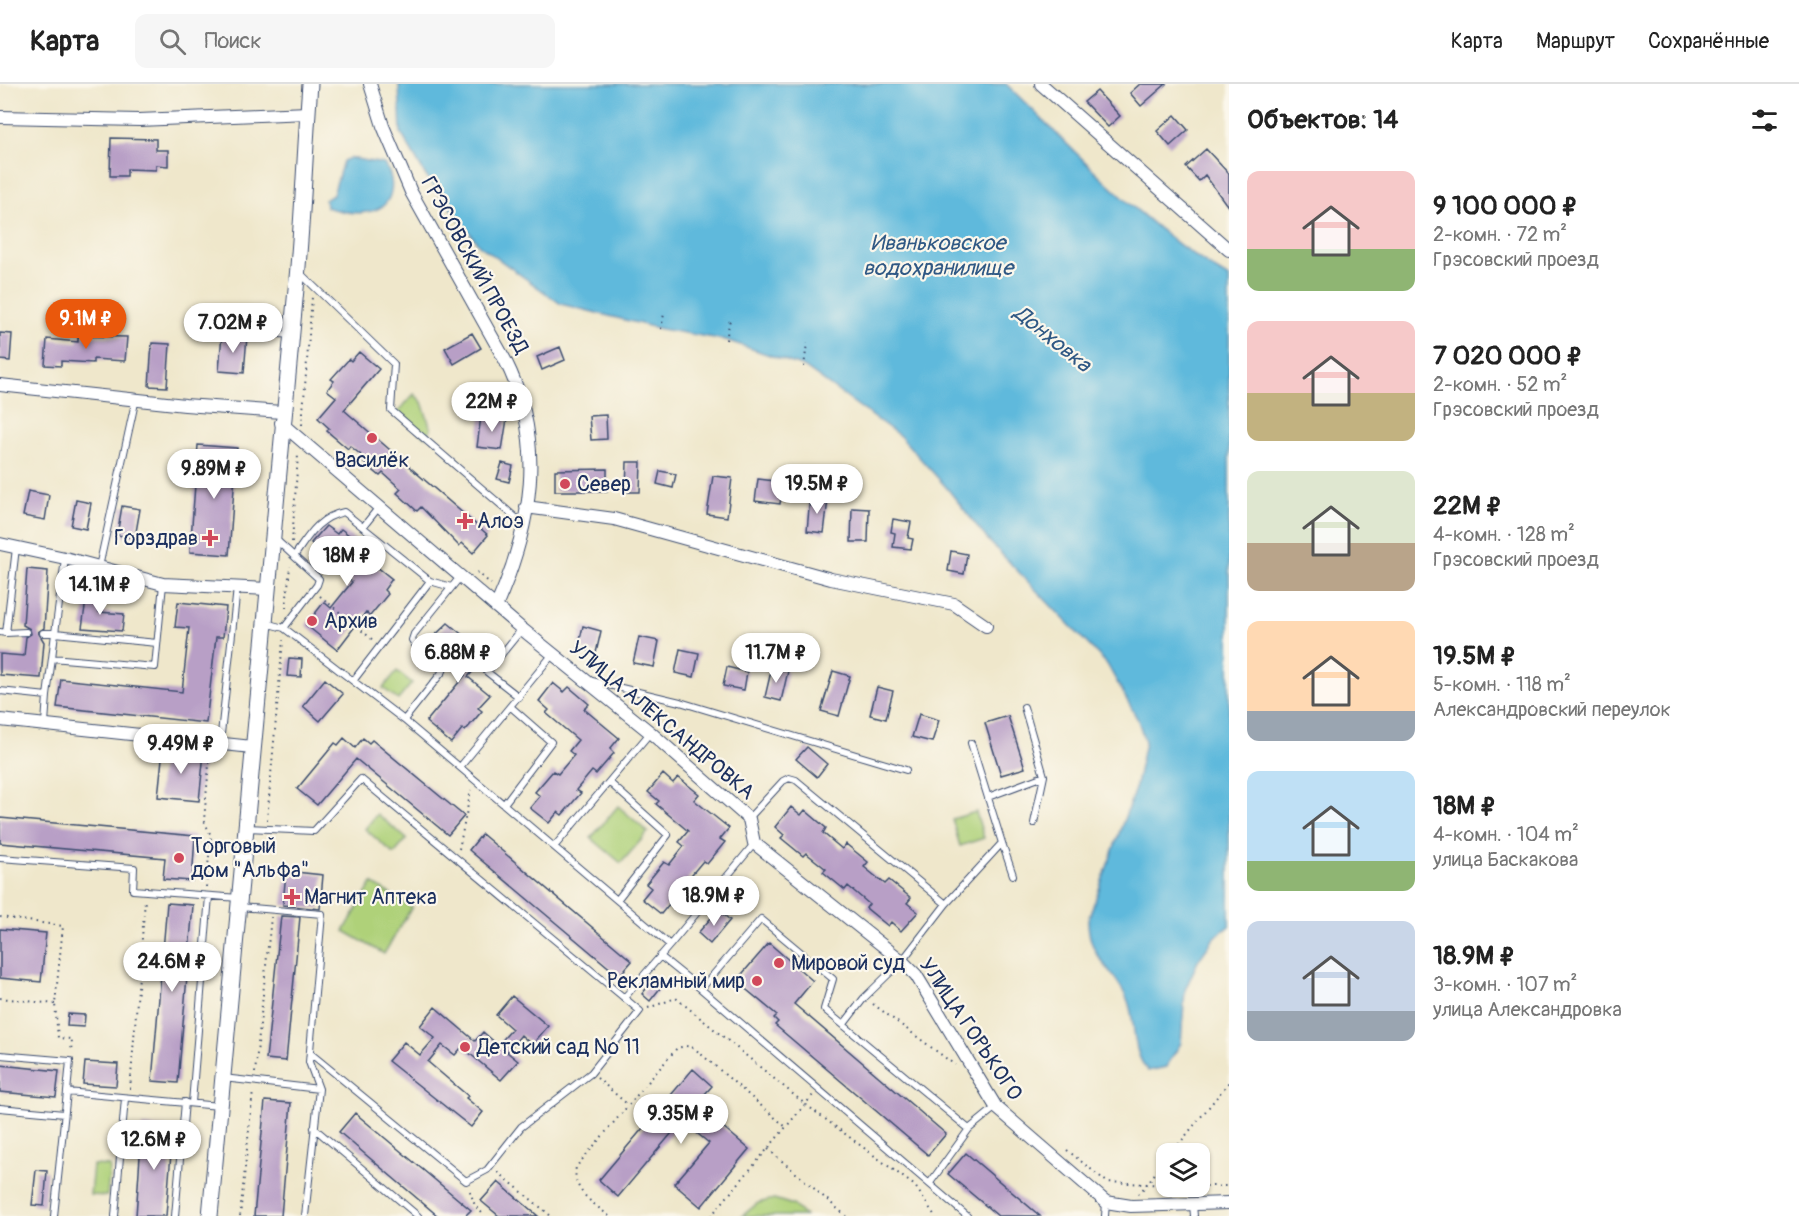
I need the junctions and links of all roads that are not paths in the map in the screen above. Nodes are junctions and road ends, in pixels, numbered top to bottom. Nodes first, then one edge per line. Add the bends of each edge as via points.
1 (310, 84) edge
2 (370, 84) edge
3 (1041, 84) edge
4 (308, 113) junction
5 (0, 117) edge
6 (1229, 250) edge
7 (297, 270) junction
8 (220, 328) dead end
9 (291, 335) junction
10 (0, 385) edge
11 (136, 398) junction
12 (282, 418) junction
13 (379, 507) junction
14 (526, 507) junction
15 (523, 524) junction
16 (363, 527) junction
17 (272, 537) junction
18 (0, 544) edge
19 (16, 548) junction
20 (295, 555) junction
21 (65, 558) junction
22 (99, 567) junction
23 (460, 577) junction
24 (430, 581) junction
25 (163, 584) junction
26 (451, 587) junction
27 (237, 588) junction
28 (268, 590) junction
29 (496, 607) junction
30 (265, 623) junction
31 (986, 626) dead end
32 (284, 628) junction
33 (522, 630) junction
34 (3, 632) edge
35 (26, 632) dead end
36 (43, 633) dead end
37 (55, 633) junction
38 (157, 643) junction
39 (554, 654) junction
40 (52, 658) junction
41 (586, 680) junction
42 (353, 681) junction
43 (0, 691) edge
44 (47, 696) junction
45 (519, 697) junction
46 (511, 707) junction
47 (1024, 707) dead end
48 (0, 720) edge
49 (404, 720) junction
50 (45, 723) junction
51 (651, 733) junction
52 (216, 743) junction
53 (971, 743) dead end
54 (252, 747) junction
55 (460, 767) junction
56 (906, 770) dead end
57 (1044, 776) junction
58 (609, 783) junction
59 (988, 797) junction
60 (504, 804) junction
61 (749, 819) junction
62 (1034, 823) dead end
63 (247, 828) junction
64 (754, 843) junction
65 (1002, 843) junction
66 (554, 847) junction
67 (0, 858) edge
68 (1012, 875) dead end
69 (209, 896) junction
70 (617, 900) junction
71 (240, 903) junction
72 (946, 904) junction
73 (670, 945) junction
74 (660, 956) junction
75 (902, 961) junction
76 (701, 989) junction
77 (624, 998) junction
78 (844, 1023) junction
79 (310, 1053) junction
80 (0, 1055) edge
81 (223, 1078) junction
82 (319, 1089) junction
83 (67, 1092) junction
84 (127, 1098) junction
85 (188, 1103) junction
86 (220, 1106) junction
87 (996, 1107) junction
88 (0, 1108) edge
89 (64, 1114) junction
90 (314, 1128) junction
91 (969, 1129) junction
92 (930, 1183) junction
93 (1106, 1202) junction
94 (1229, 1203) edge
95 (1193, 1210) edge
96 (54, 1216) edge
97 (115, 1216) edge
98 (175, 1216) edge
99 (210, 1216) edge
100 (305, 1216) edge
101 (418, 1216) edge
102 (967, 1216) edge
103 (1105, 1216) edge

1 - 4 street
2 - 14 street, ГРЭСОВСКИЙ ПРОЕЗД via 411,192 518,384 531,442
3 - 6 street
4 - 5 street via 139,120
4 - 7 street
7 - 9 street
7 - 15 lane via 394,364 391,410
8 - 9 lane
9 - 12 street
10 - 11 street
11 - 12 street
11 - 22 lane
12 - 13 street, УЛИЦА АЛЕКСАНДРОВКА
12 - 17 street
13 - 16 lane
13 - 23 street, УЛИЦА АЛЕКСАНДРОВКА
14 - 15 street, ГРЭСОВСКИЙ ПРОЕЗД
14 - 31 street via 615,519 831,579 954,604
15 - 29 street, ГРЭСОВСКИЙ ПРОЕЗД via 512,569
16 - 20 lane via 344,512 330,514 318,523
16 - 24 lane
17 - 20 lane
17 - 28 street
18 - 19 street
19 - 21 street
19 - 34 lane
20 - 32 lane via 319,579
21 - 22 street
21 - 37 lane
22 - 25 street
23 - 26 lane
23 - 29 street, УЛИЦА АЛЕКСАНДРОВКА
24 - 26 lane
24 - 42 lane
25 - 27 street
25 - 38 lane
26 - 49 lane via 412,640 443,671
27 - 28 street
27 - 52 lane
28 - 30 street
29 - 33 street, УЛИЦА АЛЕКСАНДРОВКА
30 - 32 lane
30 - 54 street
32 - 42 lane
33 - 39 street, УЛИЦА АЛЕКСАНДРОВКА
33 - 45 lane via 487,672
34 - 35 lane
36 - 37 lane
37 - 38 lane
37 - 40 lane
38 - 40 lane via 155,667
39 - 41 street, УЛИЦА АЛЕКСАНДРОВКА
39 - 45 lane
40 - 44 lane
41 - 51 street, УЛИЦА АЛЕКСАНДРОВКА
41 - 56 lane via 680,702
42 - 49 lane
43 - 44 lane
44 - 50 lane
45 - 46 lane
46 - 55 lane
46 - 60 lane via 551,742
47 - 57 lane
48 - 50 street
49 - 55 lane
50 - 52 street
51 - 58 lane
51 - 61 street, УЛИЦА АЛЕКСАНДРОВКА
52 - 54 street
53 - 59 lane
54 - 63 street
55 - 60 lane
57 - 59 lane
57 - 62 lane
58 - 66 lane
58 - 70 lane via 668,835
59 - 65 lane
60 - 66 lane
61 - 64 street, УЛИЦА АЛЕКСАНДРОВКА
61 - 72 lane via 783,781 796,780
63 - 71 street
63 - 77 lane via 314,831 361,778
64 - 73 lane
64 - 75 street
65 - 68 lane
65 - 72 lane
66 - 70 lane
67 - 69 lane via 134,868 133,890
69 - 71 lane
69 - 85 lane
70 - 73 lane
71 - 79 lane via 322,914
71 - 81 street
72 - 75 lane
73 - 74 lane
74 - 76 lane
74 - 77 lane
75 - 78 lane
75 - 87 street, УЛИЦА ГОРЬКОГО via 916,975
76 - 78 lane via 761,919 833,979 824,1009
76 - 92 lane
77 - 79 lane via 640,1011 591,1073 521,1127 487,1170 466,1181
78 - 91 lane
79 - 82 lane via 309,1062
80 - 83 lane via 70,1061
81 - 82 lane
81 - 86 street
82 - 90 lane
83 - 84 lane
83 - 89 lane
84 - 85 lane
84 - 97 lane
85 - 86 lane
85 - 98 lane
86 - 99 street
87 - 91 lane
87 - 93 street, УЛИЦА ГОРЬКОГО
88 - 89 lane
89 - 96 lane
90 - 100 lane
90 - 101 lane
91 - 92 lane
92 - 102 lane
93 - 95 street
93 - 103 lane
94 - 95 street

